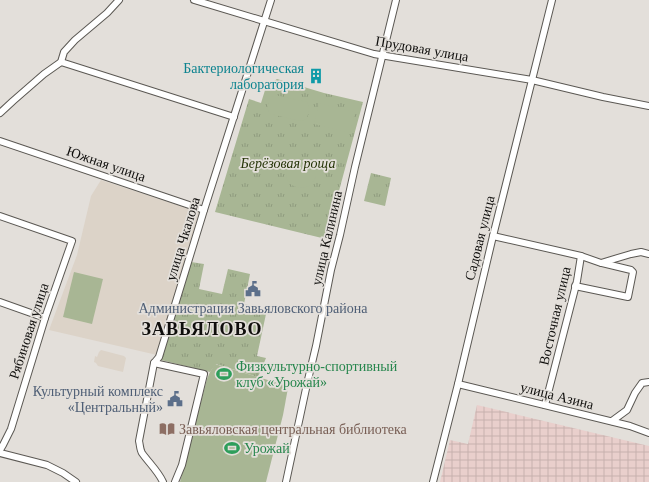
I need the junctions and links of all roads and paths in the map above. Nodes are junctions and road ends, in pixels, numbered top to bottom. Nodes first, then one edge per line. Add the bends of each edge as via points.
1 (119, 0) edge
2 (194, 0) edge
3 (271, 0) edge
4 (396, 0) edge
5 (552, 0) edge
6 (264, 21) junction
7 (383, 56) junction
8 (61, 62) junction
9 (532, 80) junction
10 (649, 106) edge
11 (0, 113) edge
12 (234, 117) junction
13 (0, 141) edge
14 (204, 210) junction
15 (0, 216) edge
16 (493, 236) junction
17 (649, 254) edge
18 (581, 256) junction
19 (601, 263) junction
20 (576, 286) junction
21 (0, 302) edge
22 (45, 318) junction
23 (154, 363) junction
24 (649, 382) edge
25 (458, 384) junction
26 (545, 405) junction
27 (612, 421) junction
28 (649, 433) edge
29 (0, 451) edge
30 (76, 482) edge
31 (163, 482) edge
32 (175, 482) edge
33 (286, 482) edge
34 (433, 482) edge

1 - 8 street via 75,40 64,52
2 - 6 street, Прудовая улица
3 - 6 street, улица Чкалова
4 - 7 street, улица Калинина
5 - 9 street, Садовая улица
6 - 7 street, Прудовая улица
6 - 12 street, улица Чкалова
7 - 9 street, Прудовая улица
7 - 33 street, улица Калинина via 332,265
8 - 11 street
8 - 12 street
9 - 10 street, Прудовая улица
9 - 16 street, Садовая улица
12 - 14 street, улица Чкалова
13 - 14 street, Южная улица
14 - 23 street, улица Чкалова via 160,357
15 - 22 street, Рябиновая улица via 72,241
16 - 18 street
16 - 25 street, Садовая улица
17 - 19 street via 641,252
18 - 19 street
18 - 20 street, Восточная улица
19 - 20 street via 633,272 628,297
20 - 26 street, Восточная улица
21 - 22 street
22 - 29 street, Рябиновая улица via 11,429
23 - 31 street, улица Чкалова via 139,441 142,453
23 - 32 street via 204,374 182,465
24 - 27 street via 642,383 626,410
25 - 26 street, улица Азина
25 - 34 street, Садовая улица
26 - 27 street, улица Азина
27 - 28 street, улица Азина
29 - 30 street via 47,465

